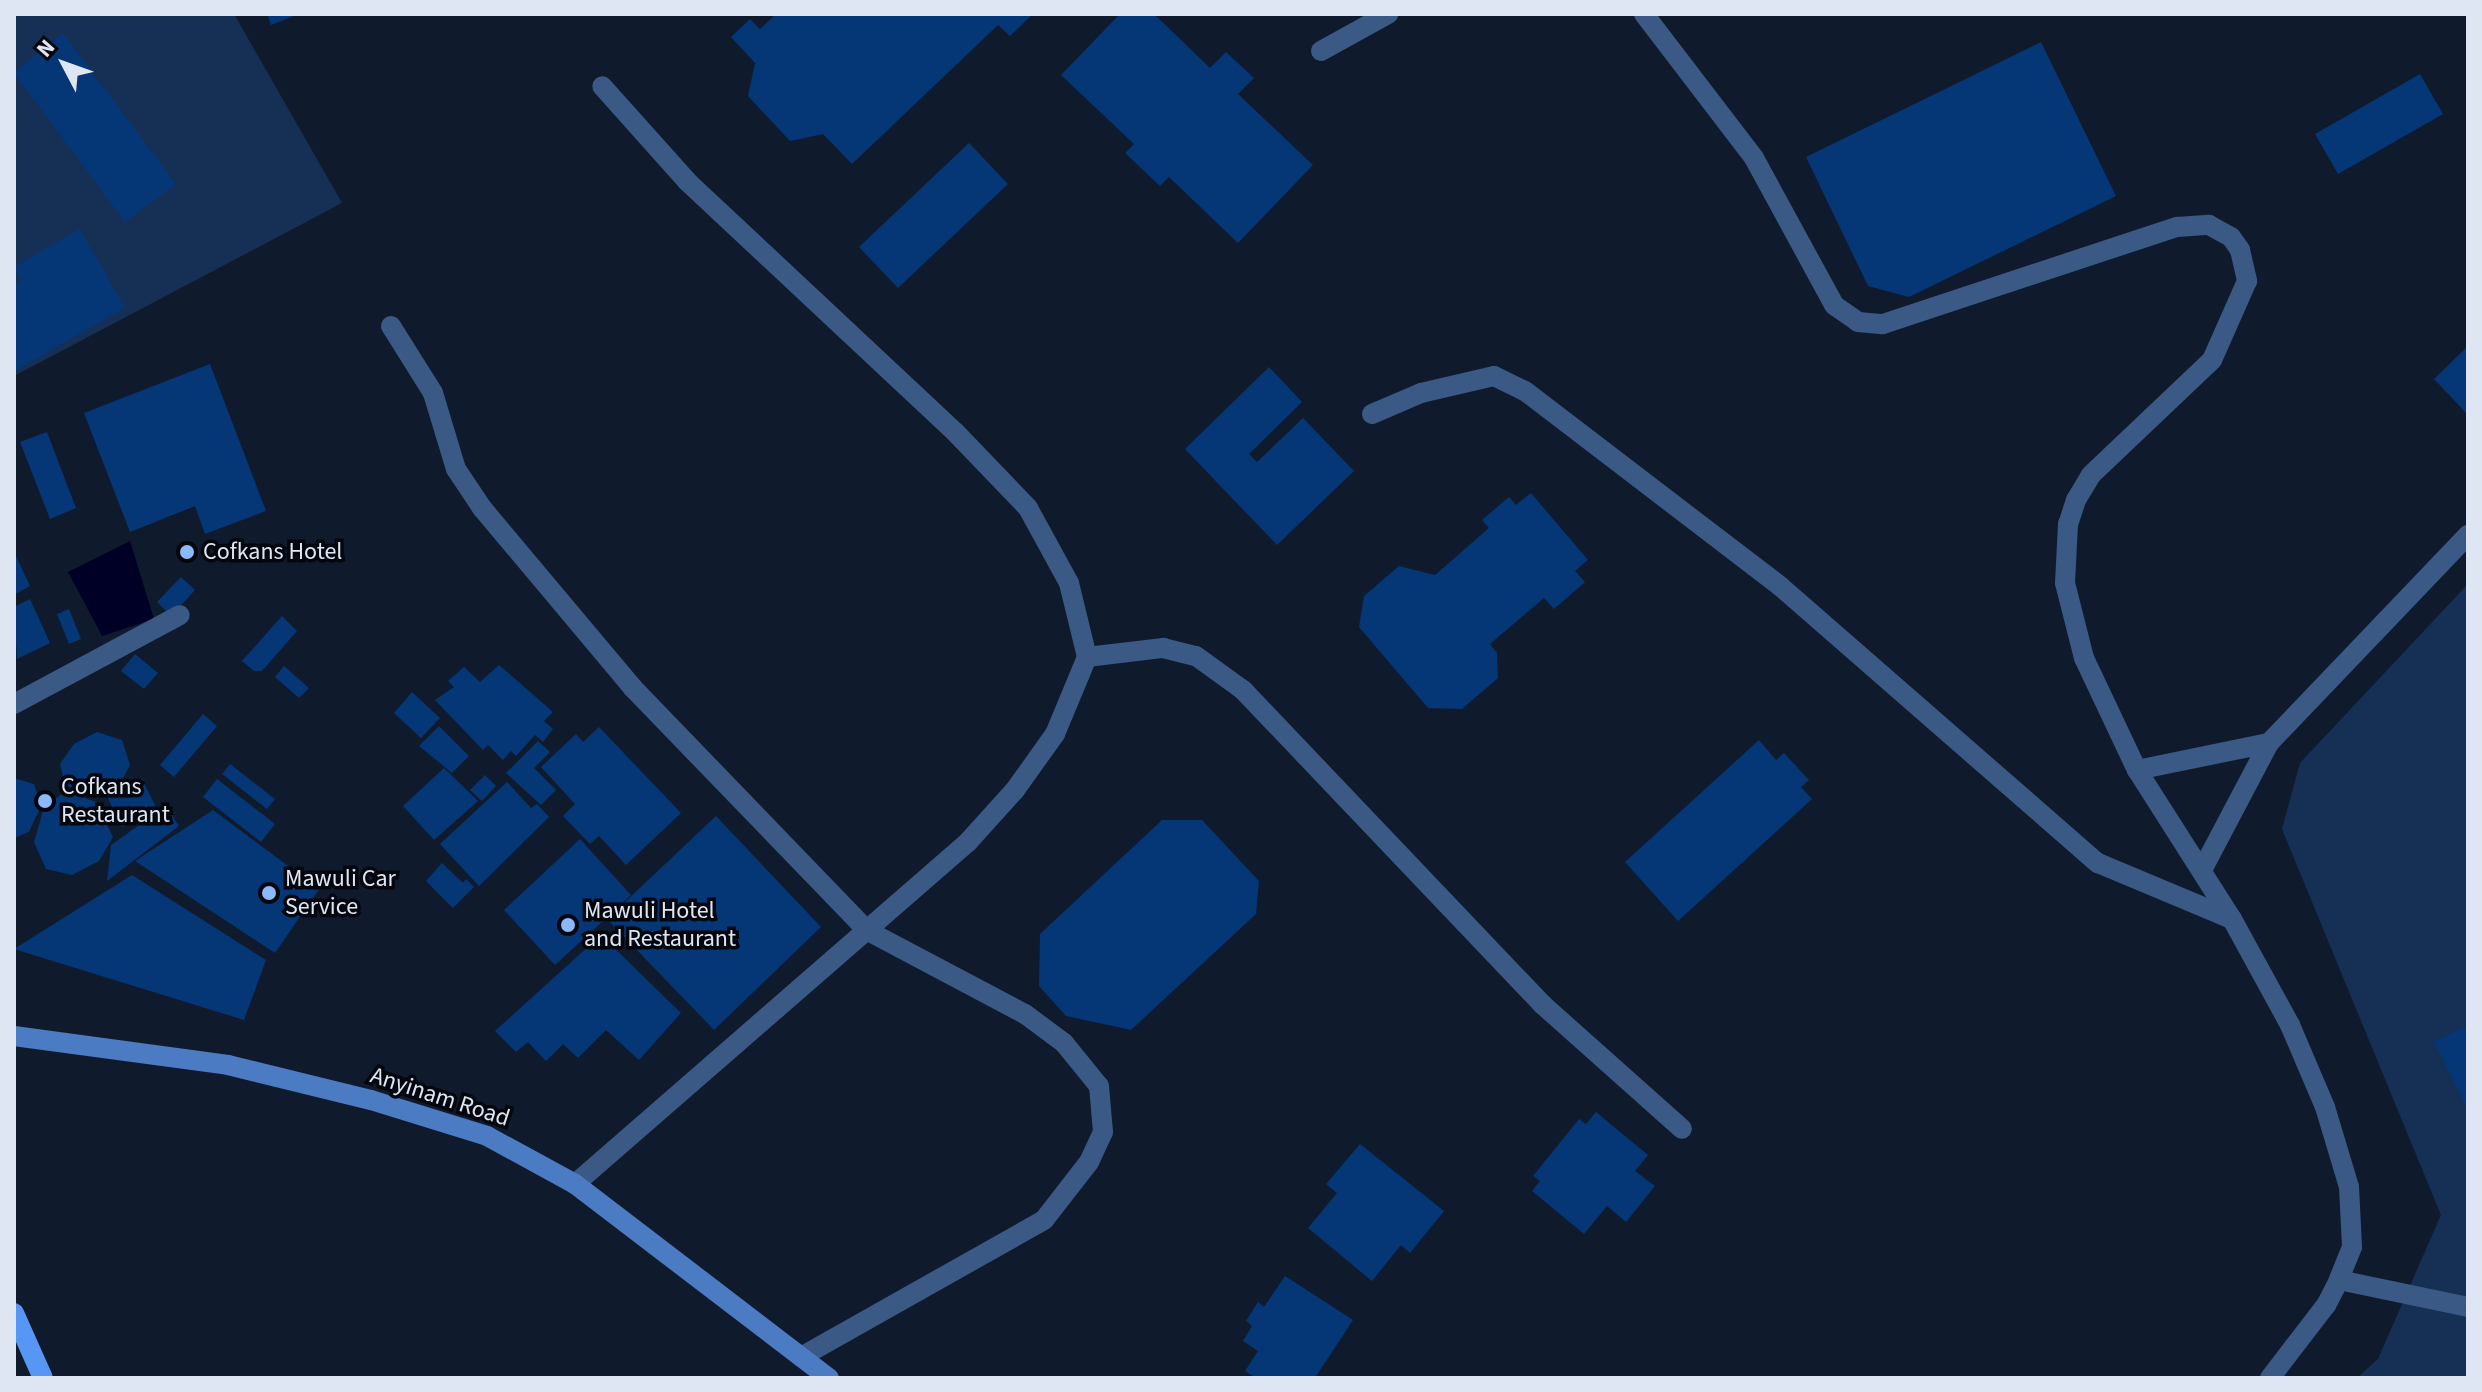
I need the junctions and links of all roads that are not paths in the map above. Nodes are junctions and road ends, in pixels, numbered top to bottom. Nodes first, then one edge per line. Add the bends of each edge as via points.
1 (1388, 14) edge
2 (1644, 14) edge
3 (1321, 51) dead end
4 (602, 86) dead end
5 (391, 326) dead end
6 (1372, 414) dead end
7 (2468, 535) edge
8 (180, 615) dead end
9 (1087, 657) junction
10 (14, 704) edge
11 (2269, 743) junction
12 (2137, 770) junction
13 (2202, 870) junction
14 (2232, 919) junction
15 (868, 931) junction
16 (14, 1036) edge
17 (1682, 1129) dead end
18 (575, 1184) junction
19 (2339, 1280) junction
20 (2468, 1307) edge
21 (14, 1313) edge
22 (801, 1357) junction
23 (43, 1378) edge
24 (829, 1378) edge
25 (2270, 1378) edge

1 - 3 street
2 - 12 street via 1754,158 1834,305 1858,322 1883,324 2177,227 2209,225 2222,230 2240,250 2247,281 2212,360 2091,475 2068,524 2070,613 2084,658
4 - 9 street via 687,181 965,442 1028,508 1069,583
5 - 15 street via 433,393 456,469 511,549 632,687
6 - 14 street via 1421,393 1494,376 1525,391 1791,596 2098,863
7 - 11 street
8 - 10 street
9 - 15 street via 1055,734 1015,790 968,842
9 - 17 street via 1163,648 1196,656 1243,690 1543,1005
11 - 12 street
11 - 13 street
12 - 13 street
13 - 14 street
14 - 19 street via 2290,1025 2333,1134 2352,1216 2352,1247
15 - 18 street
15 - 22 street via 1025,1014 1064,1043 1099,1086 1103,1132 1089,1162 1044,1220
16 - 18 street, Anyinam Road via 228,1065 371,1100 487,1136
18 - 22 street, Anyinam Road
19 - 20 street
19 - 25 street
21 - 23 main road
22 - 24 street, Anyinam Road

